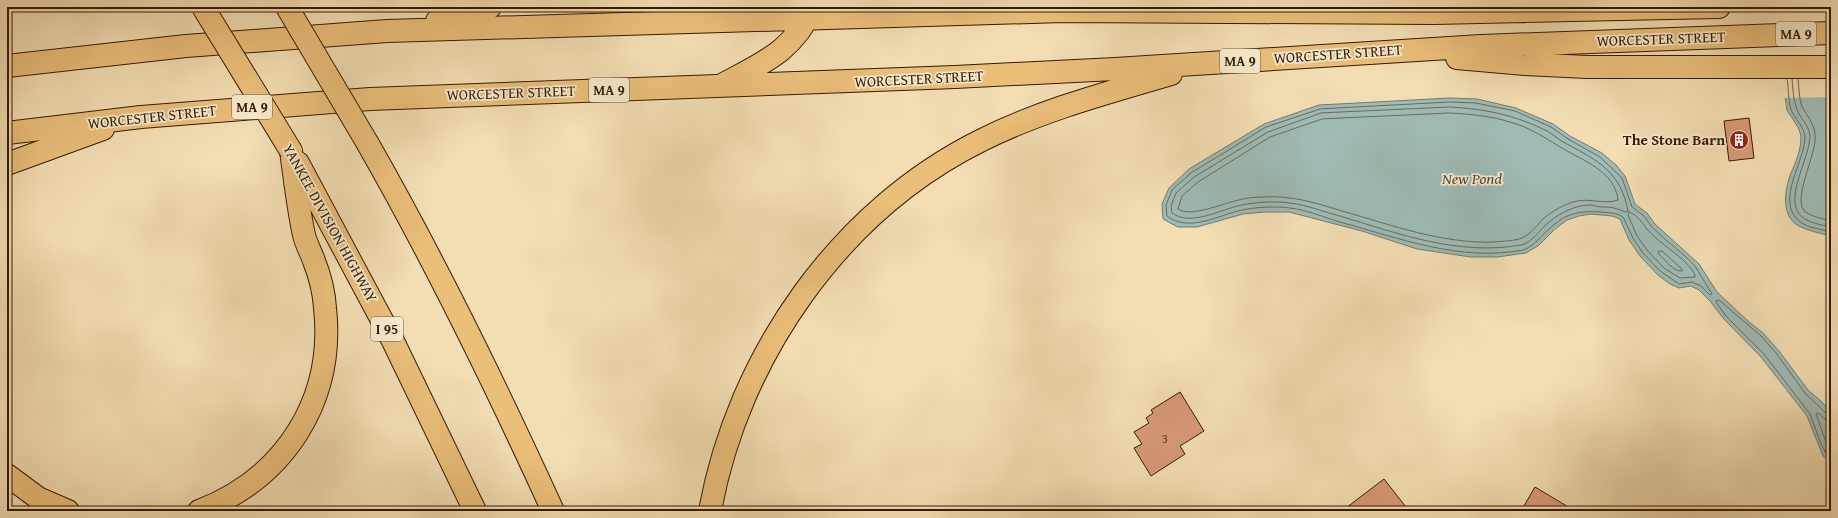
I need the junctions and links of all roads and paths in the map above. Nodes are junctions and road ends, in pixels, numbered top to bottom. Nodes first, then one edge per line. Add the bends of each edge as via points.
1 (203, 7) edge
2 (287, 7) edge
3 (490, 7) edge
4 (1264, 7) edge
5 (1719, 7) edge
6 (1101, 9) edge
7 (810, 12) edge
8 (1228, 12) junction
9 (399, 31) junction
10 (1831, 33) edge
11 (1381, 52) junction
12 (1211, 63) junction
13 (7, 66) edge
14 (1831, 67) edge
15 (719, 87) junction
16 (131, 118) junction
17 (7, 133) edge
18 (291, 151) junction
19 (7, 164) edge
20 (7, 475) edge
21 (68, 511) edge
22 (199, 511) edge
23 (475, 511) edge
24 (552, 511) edge
25 (710, 511) edge

1 - 18 highway, YANKEE DIVISION HIGHWAY / I 95, bridge
2 - 24 highway, bridge via 417,233 471,339
3 - 9 highway
4 - 8 highway
5 - 8 highway, WORCESTER STREET via 1434,13
6 - 7 highway, WORCESTER STREET
6 - 8 highway, WORCESTER STREET
7 - 9 highway, WORCESTER STREET
7 - 15 highway via 801,30 784,49
9 - 13 highway, WORCESTER STREET via 230,42
10 - 11 highway, WORCESTER STREET / MA 9
11 - 12 highway, WORCESTER STREET / MA 9
11 - 14 highway via 1579,67
12 - 15 highway, WORCESTER STREET / MA 9 via 969,77
12 - 25 highway via 1070,104 1010,127 981,140 920,175 890,200 825,266 776,335 737,418 722,462
15 - 16 highway, WORCESTER STREET / MA 9 via 370,99
16 - 17 highway, WORCESTER STREET / MA 9
16 - 19 highway
18 - 22 highway via 304,237 319,276 325,307 326,339 319,382 308,415 280,456 245,488
18 - 23 highway, YANKEE DIVISION HIGHWAY / I 95 via 378,312
20 - 21 highway via 38,498

